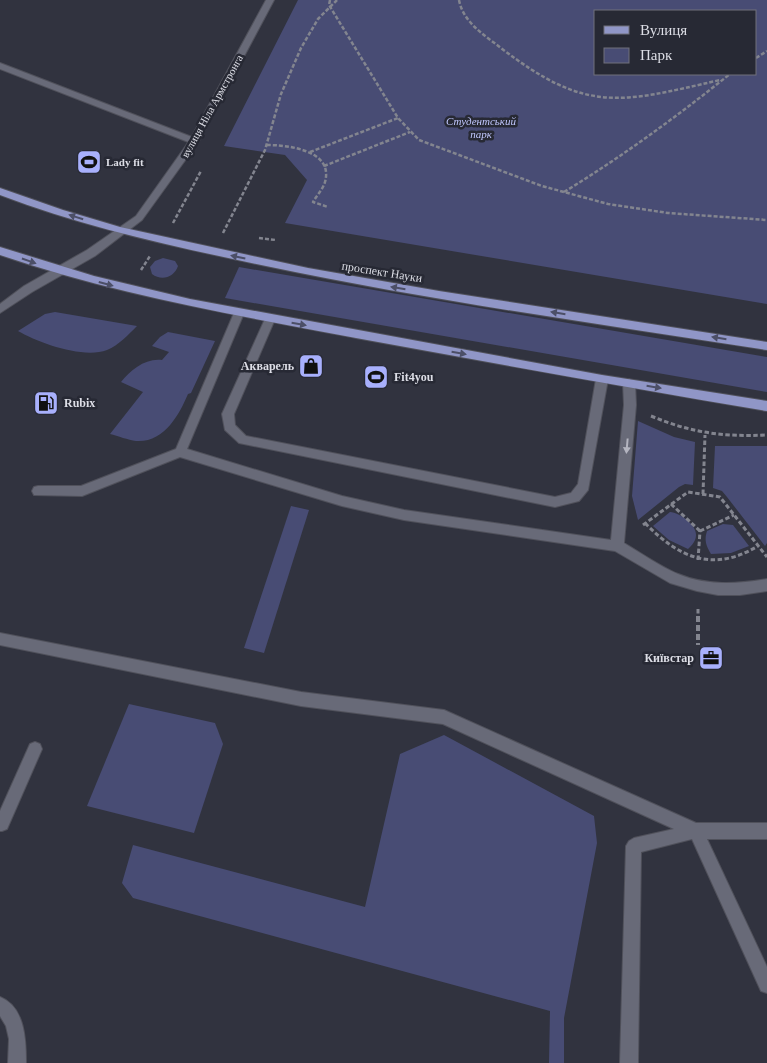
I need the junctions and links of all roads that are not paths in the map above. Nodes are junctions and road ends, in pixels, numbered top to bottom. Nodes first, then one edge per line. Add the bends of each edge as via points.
1 (270, 0) edge
2 (0, 66) edge
3 (194, 141) junction
4 (0, 191) edge
5 (122, 232) junction
6 (0, 251) edge
7 (59, 272) junction
8 (0, 309) edge
9 (239, 312) junction
10 (270, 319) junction
11 (767, 346) edge
12 (602, 379) junction
13 (629, 383) junction
14 (767, 406) edge
15 (180, 452) junction
16 (38, 491) dead end
17 (617, 546) junction
18 (767, 585) edge
19 (0, 639) edge
20 (35, 749) dead end
21 (0, 823) edge
22 (696, 831) junction
23 (767, 831) edge
24 (767, 986) edge
25 (0, 1005) edge
26 (17, 1063) edge
27 (629, 1063) edge

1 - 3 street, вулиця Ніла Армстронга
2 - 3 street
3 - 5 street, вулиця Ніла Армстронга via 140,218
5 -> 4 main road, проспект Науки
5 - 7 street, вулиця Ніла Армстронга
11 -> 5 main road, проспект Науки via 334,278
6 -> 7 main road
7 - 8 street, вулиця Ніла Армстронга
7 -> 9 main road via 128,290
9 - 10 main road
9 - 15 street
10 -> 12 main road
10 - 12 street via 228,414 229,427 243,440 555,502 575,498 584,486
12 - 13 main road
13 -> 14 main road
13 -> 17 street via 630,406
15 - 16 street via 82,491
15 - 17 street via 342,501 404,515
17 - 18 street via 675,579 698,585 740,589
19 - 22 street via 302,699 444,717
20 - 21 street
22 - 23 street
22 - 24 street
22 - 27 street via 634,846
25 - 26 street via 7,1010 18,1034

